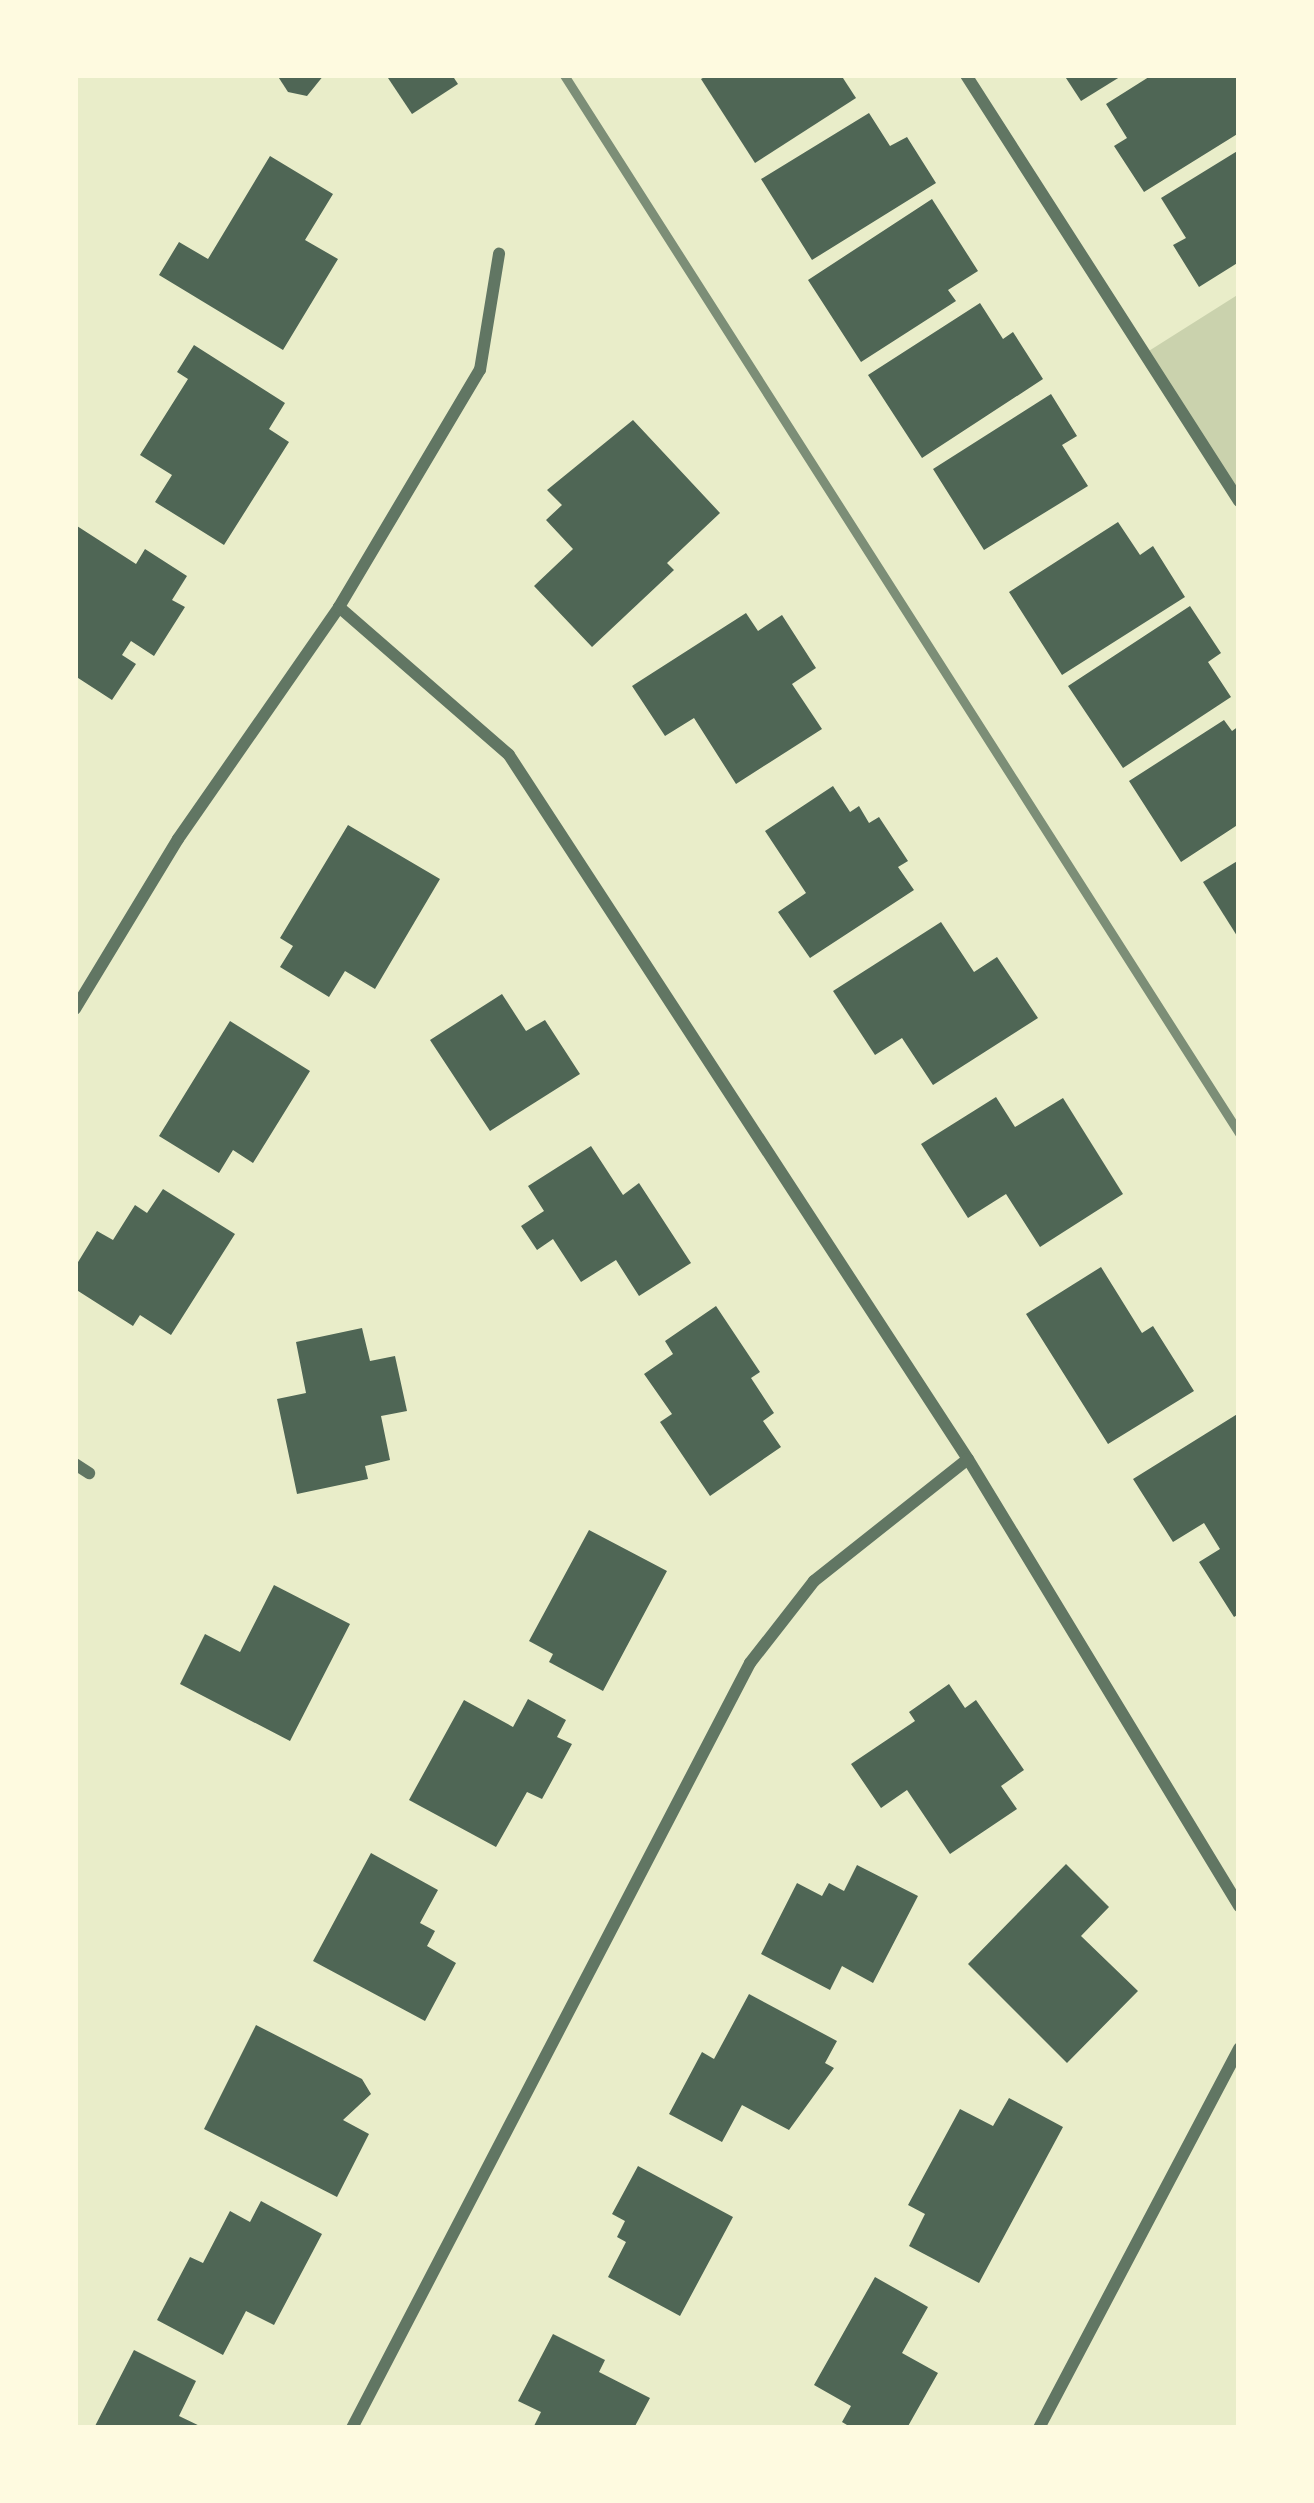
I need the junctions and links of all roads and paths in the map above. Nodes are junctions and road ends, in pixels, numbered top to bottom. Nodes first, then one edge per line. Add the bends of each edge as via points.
1 (967, 75) edge
2 (499, 254) dead end
3 (1239, 501) edge
4 (339, 607) junction
5 (75, 1009) edge
6 (968, 1459) junction
7 (75, 1464) edge
8 (89, 1473) dead end
9 (1239, 1906) edge
10 (1239, 2048) edge
11 (352, 2428) edge
12 (1039, 2428) edge

1 - 3 street
2 - 4 street via 480,370
4 - 5 street via 178,838
4 - 6 street via 509,754
6 - 9 street
6 - 11 street via 814,1581 750,1663
7 - 8 street
10 - 12 street

